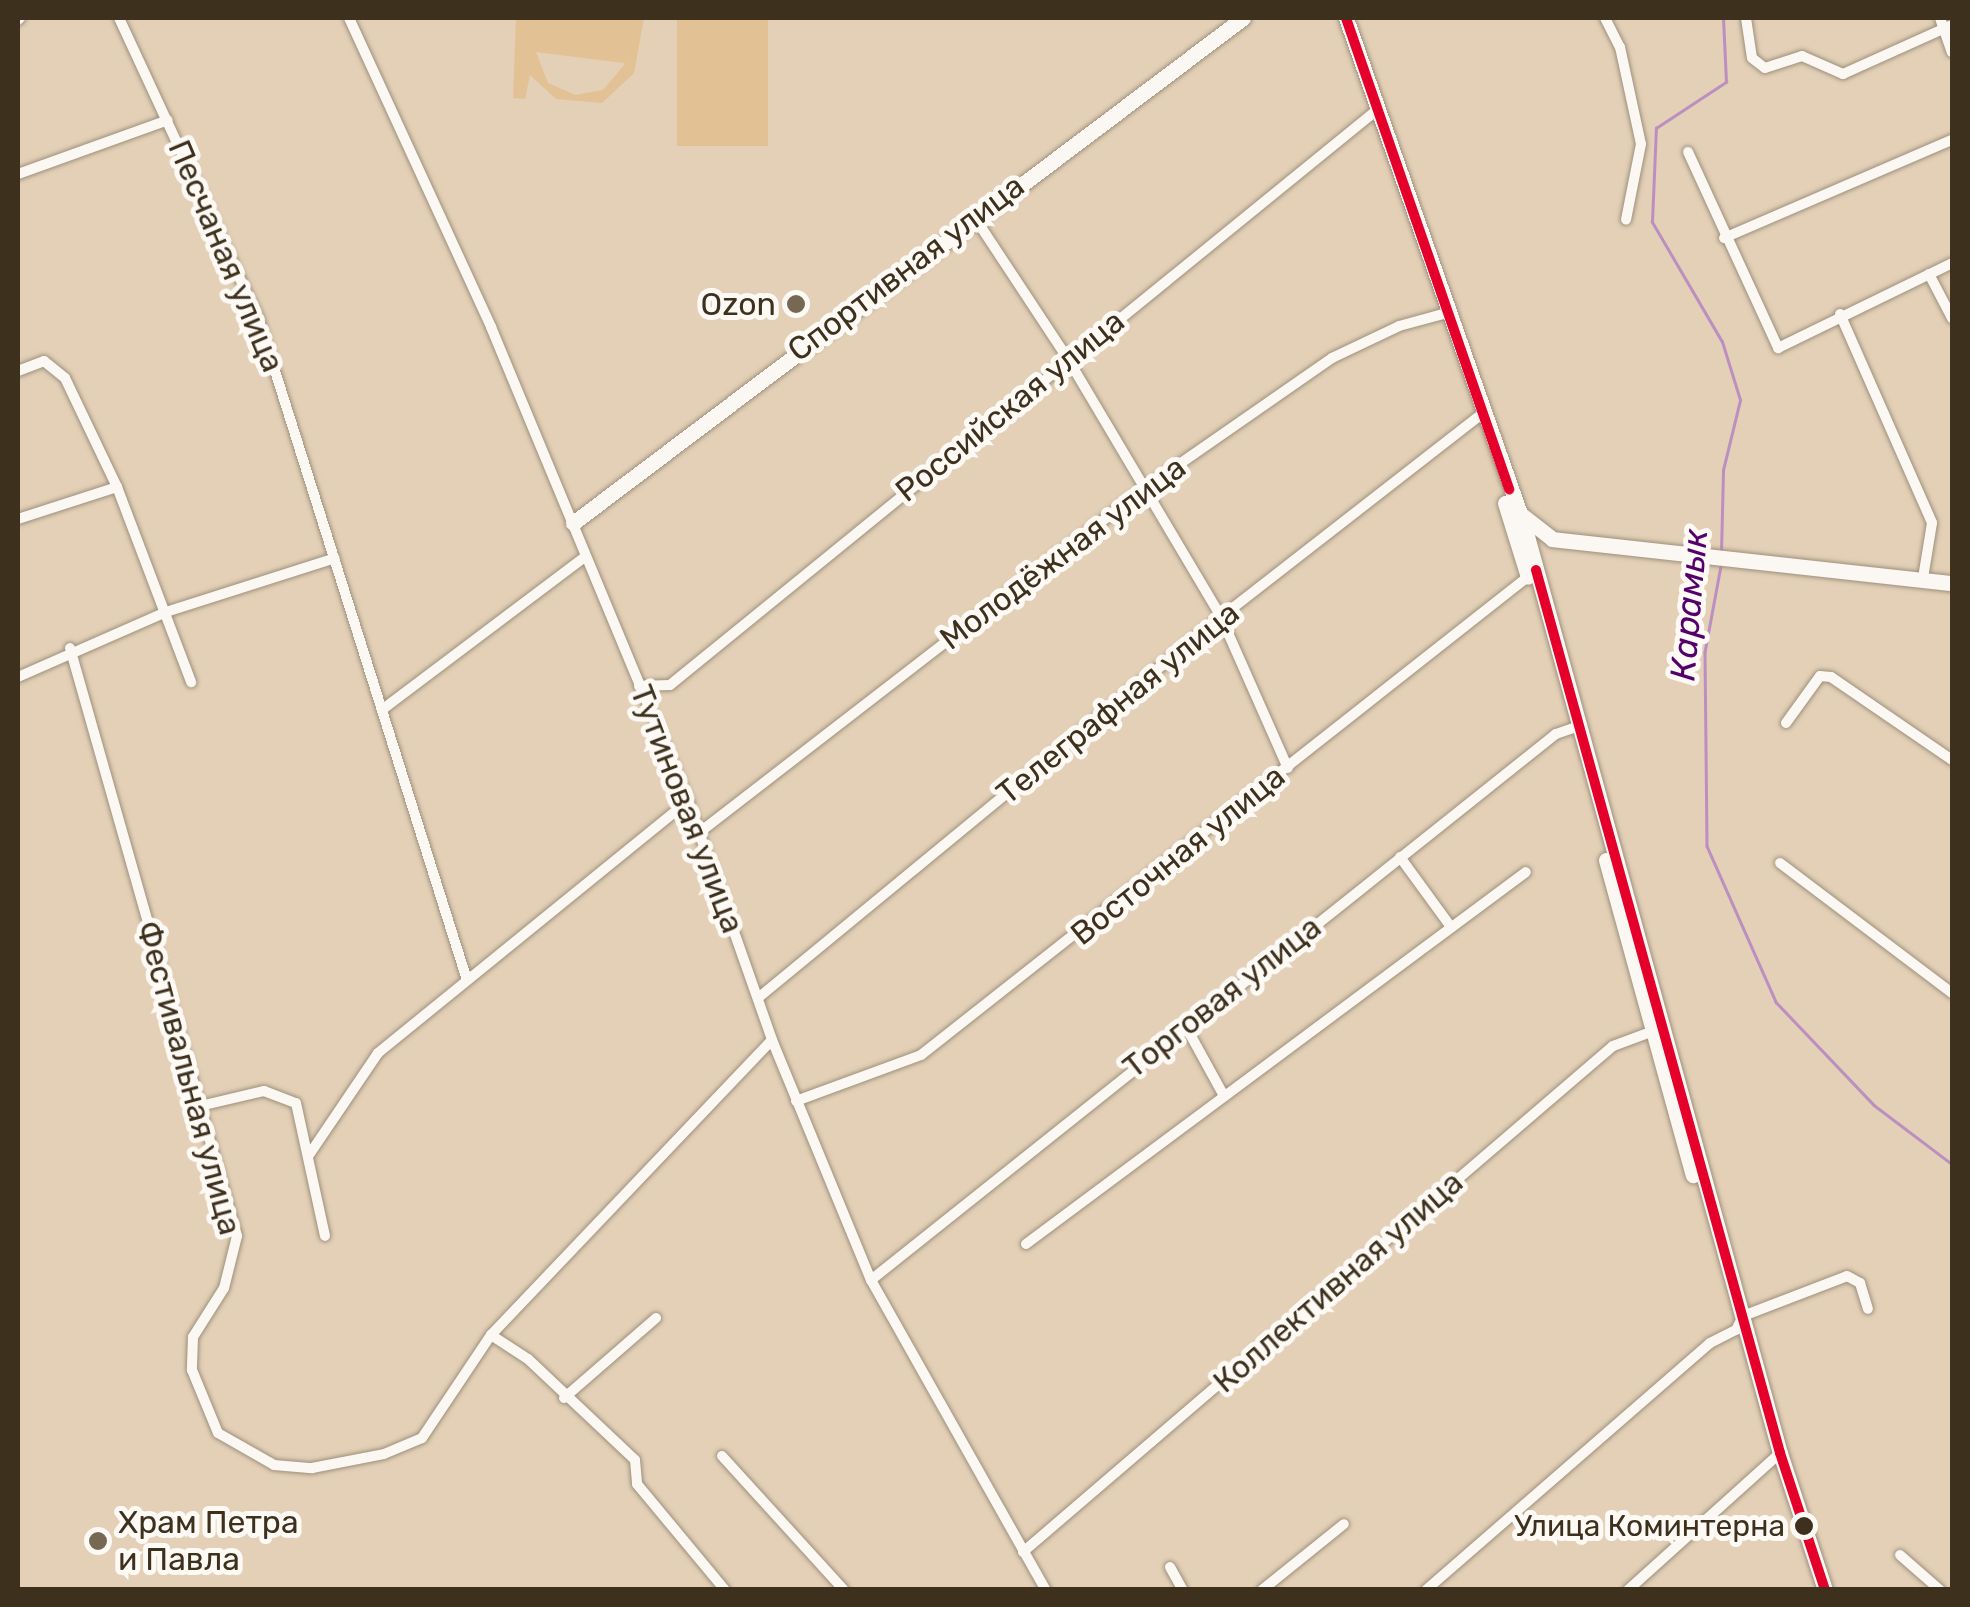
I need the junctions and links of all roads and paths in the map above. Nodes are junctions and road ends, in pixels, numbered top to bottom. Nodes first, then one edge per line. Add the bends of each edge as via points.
1 (119, 18) edge
2 (349, 18) edge
3 (1243, 18) edge
4 (1338, 18) edge
5 (1346, 18) edge
6 (1605, 18) edge
7 (1746, 18) edge
8 (1945, 23) edge
9 (1952, 52) edge
10 (1374, 112) junction
11 (168, 120) junction
12 (1952, 140) edge
13 (1688, 152) dead end
14 (18, 174) edge
15 (974, 217) junction
16 (1626, 220) dead end
17 (1724, 238) junction
18 (1952, 264) edge
19 (1928, 274) junction
20 (1443, 314) junction
21 (1840, 314) junction
22 (1952, 318) edge
23 (1068, 359) junction
24 (23, 369) edge
25 (1479, 416) junction
26 (118, 487) junction
27 (1144, 488) junction
28 (1507, 495) junction
29 (1518, 512) junction
30 (18, 520) edge
31 (573, 523) junction
32 (1694, 552) junction
33 (586, 557) junction
34 (335, 558) junction
35 (1742, 558) junction
36 (1924, 572) junction
37 (1532, 573) junction
38 (1952, 575) edge
39 (1952, 583) edge
40 (166, 612) junction
41 (1221, 617) junction
42 (70, 648) junction
43 (18, 677) edge
44 (191, 682) dead end
45 (639, 686) junction
46 (383, 710) junction
47 (1786, 723) dead end
48 (1575, 727) junction
49 (1952, 760) edge
50 (1288, 768) junction
51 (688, 801) junction
52 (700, 832) junction
53 (1400, 857) junction
54 (1780, 863) dead end
55 (1526, 872) dead end
56 (1451, 927) junction
57 (466, 977) junction
58 (1952, 993) edge
59 (758, 998) junction
60 (1185, 1025) junction
61 (1657, 1029) junction
62 (772, 1040) junction
63 (1224, 1096) junction
64 (796, 1101) junction
65 (200, 1106) junction
66 (309, 1155) junction
67 (325, 1236) dead end
68 (1026, 1244) dead end
69 (871, 1280) junction
70 (1868, 1309) dead end
71 (656, 1318) dead end
72 (1739, 1323) junction
73 (490, 1335) junction
74 (564, 1398) junction
75 (722, 1456) dead end
76 (1776, 1456) junction
77 (1344, 1524) dead end
78 (1023, 1552) junction
79 (1900, 1555) dead end
80 (1170, 1567) dead end
81 (724, 1590) edge
82 (844, 1590) edge
83 (1046, 1590) edge
84 (1184, 1590) edge
85 (1262, 1590) edge
86 (1426, 1590) edge
87 (1628, 1590) edge
88 (1815, 1590) edge
89 (1825, 1590) edge
90 (1940, 1590) edge

1 - 11 street, Песчаная улица
2 - 31 street, Тутиновая улица
3 - 15 street, Спортивная улица
4 - 10 street
5 - 10 street
6 - 16 street via 1620,47 1640,144
7 - 8 street via 1752,58 1765,68 1802,56 1844,74
8 - 9 street
10 - 20 street
10 - 23 street, Российская улица
11 - 14 street
11 - 34 street, Песчаная улица via 260,320
12 - 17 street
13 - 17 street
15 - 23 street
15 - 31 street, Спортивная улица
17 - 21 street via 1778,348
18 - 19 street
19 - 21 street
19 - 22 street
20 - 25 street
20 - 27 street, Молодёжная улица via 1332,358
21 - 36 street via 1932,523
23 - 27 street
23 - 45 street, Российская улица via 670,685
24 - 26 street via 44,361 66,378
25 - 28 street
25 - 41 street, Телеграфная улица
26 - 30 street
26 - 40 street
27 - 41 street
27 - 52 street, Молодёжная улица
28 - 29 street
28 - 32 street via 1554,530
28 - 37 street
29 - 32 street via 1552,539
29 - 37 street
31 - 33 street, Тутиновая улица
32 - 35 street
33 - 45 street, Тутиновая улица
33 - 46 street
34 - 40 street
34 - 46 street, Песчаная улица
35 - 36 street
35 - 39 street
36 - 38 street
37 - 48 street
37 - 50 street, Восточная улица
40 - 42 street
40 - 44 street
41 - 50 street
41 - 59 street, Телеграфная улица
42 - 43 street
42 - 65 street, Фестивальная улица
45 - 51 street, Тутиновая улица
46 - 57 street, Песчаная улица
47 - 49 street via 1820,676 1831,676
48 - 53 street, Торговая улица
48 - 61 street
50 - 64 street, Восточная улица via 921,1054
51 - 52 street, Тутиновая улица
51 - 57 street
52 - 59 street, Тутиновая улица
53 - 56 street
53 - 60 street, Торговая улица
54 - 58 street
55 - 56 street
56 - 63 street
57 - 66 street via 378,1053
59 - 62 street, Тутиновая улица
60 - 63 street
60 - 69 street, Торговая улица
61 - 72 street
61 - 78 street, Коллективная улица via 1613,1046
62 - 64 street, Тутиновая улица
62 - 73 street
63 - 68 street
64 - 69 street, Тутиновая улица
65 - 66 street via 264,1091 296,1103
65 - 73 street, Фестивальная улица via 237,1236 224,1288 192,1337 192,1370 218,1433 274,1465 337,1463 422,1438
66 - 67 street
69 - 78 street, Тутиновая улица
70 - 72 street via 1860,1282 1847,1276
71 - 74 street
72 - 76 street
72 - 86 street
73 - 74 street via 528,1360
74 - 81 street via 635,1460 637,1484
75 - 82 street
76 - 87 street
76 - 88 street
76 - 89 street
77 - 85 street
78 - 83 street, Тутиновая улица
79 - 90 street
80 - 84 street

